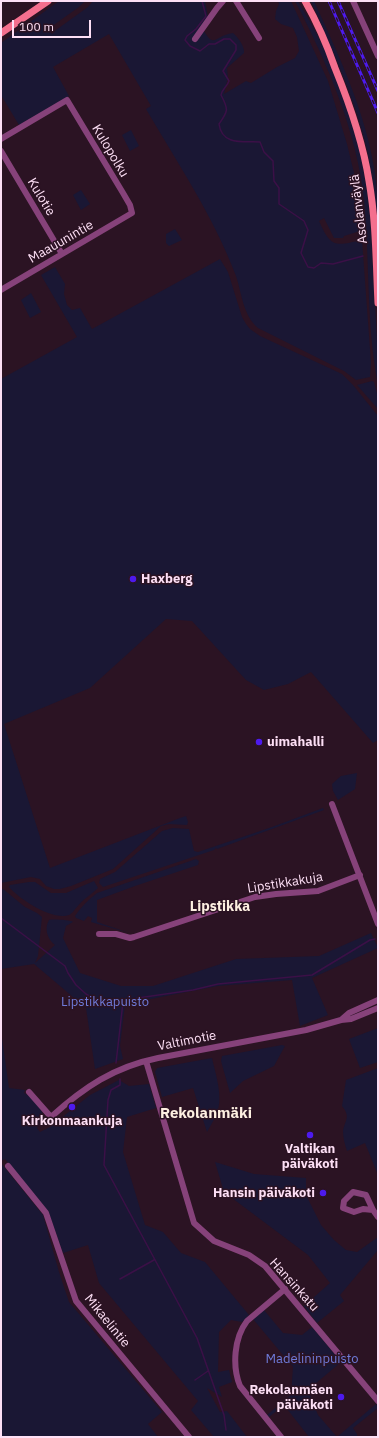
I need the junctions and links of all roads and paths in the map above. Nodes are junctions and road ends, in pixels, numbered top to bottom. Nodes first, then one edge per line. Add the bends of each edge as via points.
1 (48, 1) edge
2 (223, 1) edge
3 (236, 1) edge
4 (353, 1) edge
5 (306, 2) edge
6 (1, 33) edge
7 (259, 38) dead end
8 (195, 39) dead end
9 (378, 56) edge
10 (1, 139) edge
11 (1, 151) edge
12 (132, 213) joint
13 (62, 254) junction
14 (1, 290) edge
15 (378, 303) edge
16 (332, 804) dead end
17 (360, 875) junction
18 (378, 924) edge
19 (99, 934) dead end
20 (378, 1000) edge
21 (378, 1008) edge
22 (341, 1020) junction
23 (146, 1060) junction
24 (29, 1092) dead end
25 (8, 1166) dead end
26 (373, 1210) junction
27 (378, 1217) edge
28 (285, 1289) junction
29 (378, 1401) edge
30 (189, 1437) edge
31 (281, 1437) edge

1 - 6 main road
2 - 8 street
3 - 7 street
4 - 9 street
5 - 15 main road, Asolanväylä via 345,92 362,150 373,216
10 - 12 street, Kulopolku via 67,100 130,205
11 - 13 street, Kulotie
12 - 13 street, Maauunintie
13 - 14 street, Maauunintie
16 - 17 street
17 - 18 street
17 - 19 street, Lipstikkakuja via 318,891 255,897 130,938 116,934
20 - 22 street, Valtimotie
21 - 22 street, Valtimotie via 351,1019
22 - 23 street, Valtimotie via 288,1034
23 - 24 street, Valtimotie via 94,1082 51,1117
23 - 28 street, Hansinkatu via 194,1223 214,1241 249,1255 264,1266
25 - 30 street, Mikaelintie via 46,1213 76,1301
26 - 26 street via 366,1195 353,1192 344,1201 343,1208 354,1212 363,1209
26 - 27 street
28 - 29 street, Hansinkatu
28 - 31 street via 242,1327 235,1366 240,1386

